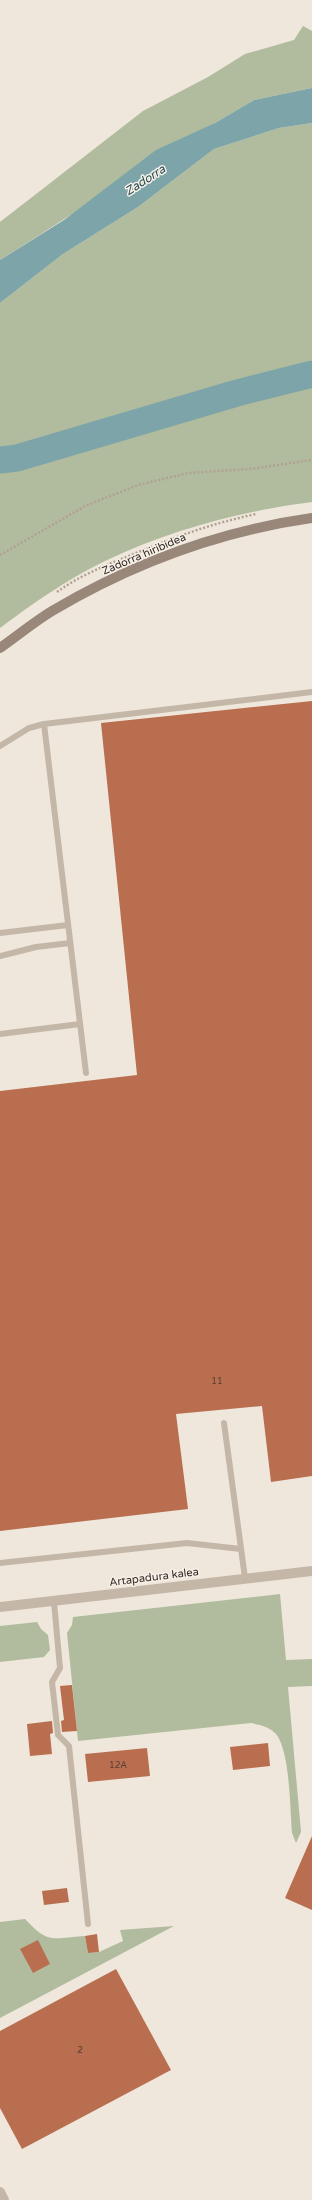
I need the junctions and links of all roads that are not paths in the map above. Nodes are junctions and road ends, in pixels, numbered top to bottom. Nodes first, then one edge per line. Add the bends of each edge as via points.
1 (312, 518) edge
2 (0, 648) edge
3 (312, 692) edge
4 (44, 724) junction
5 (0, 746) edge
6 (68, 925) junction
7 (0, 934) edge
8 (70, 943) junction
9 (0, 951) edge
10 (17, 952) junction
11 (0, 956) edge
12 (80, 1024) junction
13 (0, 1034) edge
14 (86, 1073) dead end
15 (224, 1423) dead end
16 (241, 1549) junction
17 (0, 1563) edge
18 (312, 1571) edge
19 (245, 1578) junction
20 (54, 1602) junction
21 (0, 1608) edge
22 (88, 1924) dead end
23 (0, 2192) edge
24 (4, 2200) edge

1 - 2 main road, Zadorra hiribidea via 274,523 170,553 52,611
3 - 4 lane
4 - 5 lane via 29,728
4 - 6 lane
6 - 7 lane
6 - 8 lane
8 - 10 lane
8 - 12 lane
9 - 10 lane
10 - 11 lane
12 - 13 lane
12 - 14 lane
15 - 16 lane
16 - 17 lane via 187,1542
16 - 19 lane
18 - 19 street, Artapadura kalea
19 - 20 street, Artapadura kalea
20 - 21 street, Artapadura kalea
20 - 22 lane via 60,1668 52,1682 58,1735 69,1746
23 - 24 street

